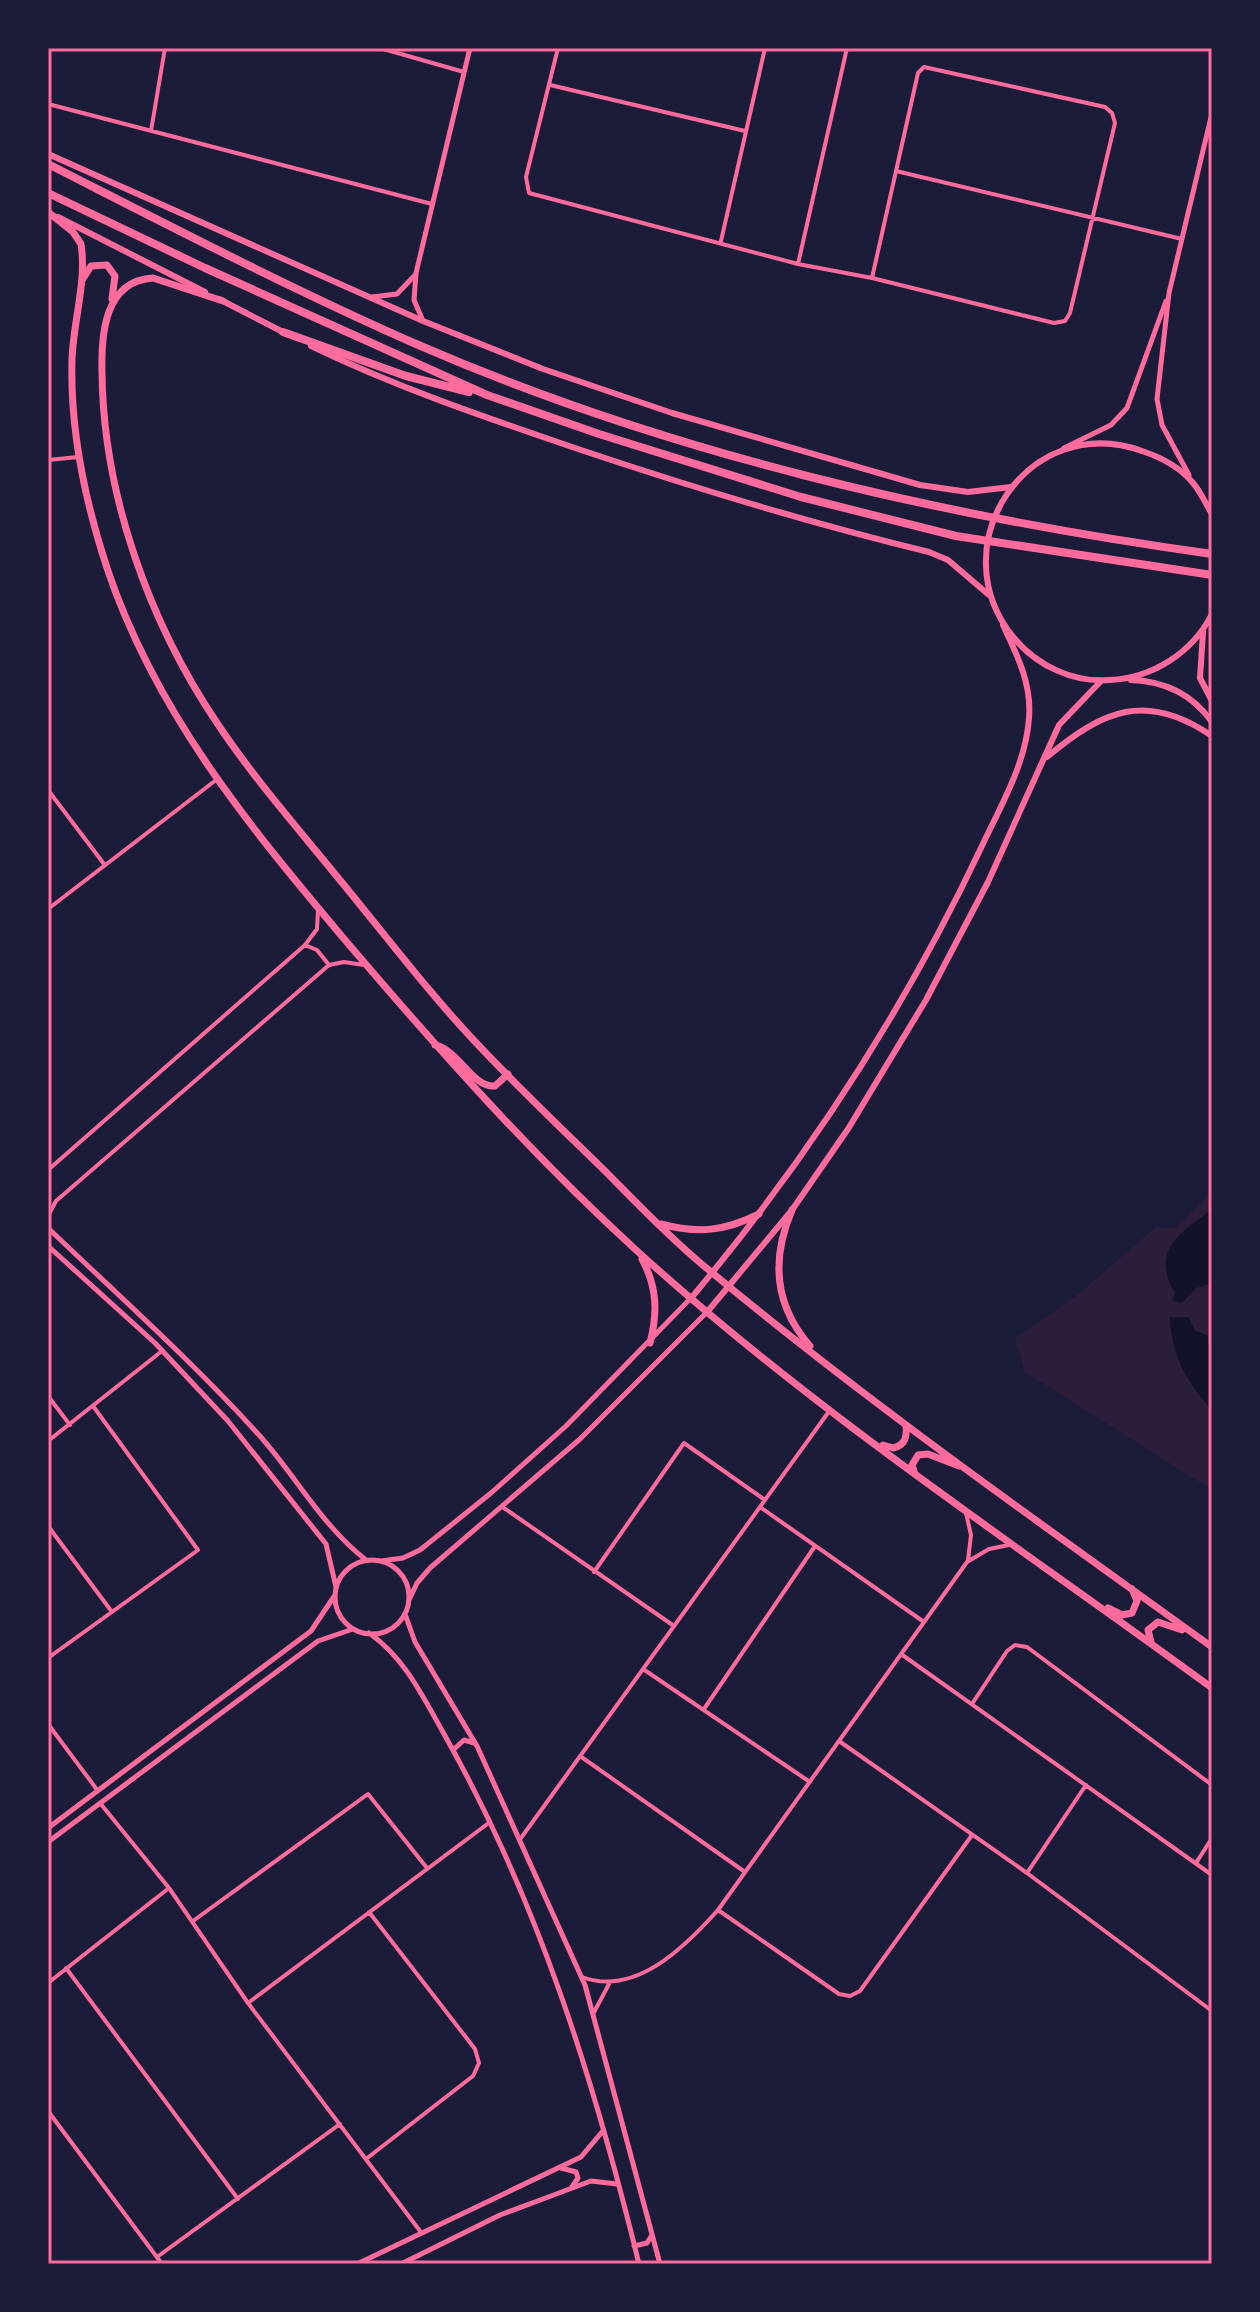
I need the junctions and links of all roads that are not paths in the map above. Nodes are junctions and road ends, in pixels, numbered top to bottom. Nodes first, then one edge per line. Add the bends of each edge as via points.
1 (165, 48) edge
2 (380, 48) edge
3 (470, 48) edge
4 (558, 48) edge
5 (765, 48) edge
6 (847, 48) edge
7 (464, 72) junction
8 (550, 85) junction
9 (48, 104) edge
10 (1212, 113) edge
11 (151, 131) junction
12 (745, 131) junction
13 (1210, 131) edge
14 (48, 154) edge
15 (48, 164) edge
16 (896, 171) junction
17 (48, 193) edge
18 (432, 204) junction
19 (48, 212) edge
20 (1094, 218) junction
21 (1182, 239) junction
22 (721, 242) junction
23 (798, 264) junction
24 (416, 273) junction
25 (872, 278) junction
26 (80, 284) junction
27 (1169, 293) junction
28 (372, 297) junction
29 (112, 301) junction
30 (223, 301) junction
31 (423, 321) junction
32 (283, 332) junction
33 (487, 395) junction
34 (1049, 456) junction
35 (78, 457) junction
36 (48, 460) edge
37 (1193, 482) junction
38 (1011, 487) junction
39 (1212, 514) edge
40 (1212, 554) edge
41 (1212, 575) edge
42 (989, 595) junction
43 (1211, 616) edge
44 (1003, 625) junction
45 (1203, 629) junction
46 (1123, 679) junction
47 (1101, 681) junction
48 (1212, 701) edge
49 (1212, 722) edge
50 (1212, 736) edge
51 (1044, 759) junction
52 (216, 780) junction
53 (48, 790) edge
54 (104, 864) junction
55 (318, 907) junction
56 (48, 909) edge
57 (305, 945) junction
58 (329, 965) junction
59 (369, 967) junction
60 (433, 1044) junction
61 (508, 1074) junction
62 (48, 1170) edge
63 (48, 1201) edge
64 (56, 1201) junction
65 (792, 1210) junction
66 (759, 1214) junction
67 (48, 1216) edge
68 (660, 1224) junction
69 (48, 1228) edge
70 (48, 1246) edge
71 (639, 1253) junction
72 (712, 1273) junction
73 (730, 1287) junction
74 (692, 1297) junction
75 (708, 1311) junction
76 (650, 1343) junction
77 (162, 1351) junction
78 (822, 1360) junction
79 (48, 1396) edge
80 (93, 1406) junction
81 (830, 1410) junction
82 (70, 1425) junction
83 (906, 1425) junction
84 (866, 1437) junction
85 (48, 1441) edge
86 (969, 1469) junction
87 (914, 1471) junction
88 (765, 1500) junction
89 (760, 1507) junction
90 (504, 1508) junction
91 (965, 1509) junction
92 (48, 1526) edge
93 (1015, 1545) junction
94 (815, 1546) junction
95 (366, 1560) junction
96 (381, 1561) junction
97 (967, 1562) junction
98 (594, 1572) junction
99 (336, 1587) junction
100 (1132, 1589) junction
101 (1082, 1594) junction
102 (335, 1595) junction
103 (409, 1600) junction
104 (112, 1612) junction
105 (405, 1614) junction
106 (924, 1622) junction
107 (674, 1626) junction
108 (353, 1629) junction
109 (369, 1633) junction
110 (1195, 1635) junction
111 (1153, 1645) junction
112 (1212, 1647) edge
113 (901, 1654) junction
114 (48, 1658) edge
115 (643, 1669) junction
116 (1212, 1688) edge
117 (972, 1704) junction
118 (704, 1710) junction
119 (48, 1724) edge
120 (839, 1741) junction
121 (477, 1746) junction
122 (453, 1750) junction
123 (580, 1756) junction
124 (810, 1782) junction
125 (1086, 1785) junction
126 (1212, 1785) edge
127 (98, 1791) junction
128 (100, 1803) junction
129 (490, 1822) junction
130 (48, 1828) edge
131 (972, 1834) junction
132 (521, 1838) junction
133 (1212, 1838) edge
134 (48, 1842) edge
135 (1196, 1863) junction
136 (427, 1868) junction
137 (745, 1872) junction
138 (1027, 1873) junction
139 (1212, 1875) edge
140 (169, 1888) junction
141 (718, 1910) junction
142 (369, 1912) junction
143 (193, 1921) junction
144 (66, 1968) junction
145 (582, 1977) junction
146 (48, 1983) edge
147 (609, 1984) junction
148 (248, 2003) junction
149 (1211, 2009) edge
150 (593, 2015) junction
151 (48, 2111) edge
152 (340, 2124) junction
153 (603, 2131) junction
154 (366, 2159) junction
155 (557, 2168) junction
156 (617, 2184) junction
157 (572, 2188) junction
158 (238, 2199) junction
159 (420, 2231) junction
160 (653, 2234) junction
161 (634, 2246) junction
162 (157, 2257) junction
163 (162, 2264) edge
164 (357, 2264) edge
165 (401, 2264) edge
166 (641, 2264) edge
167 (657, 2264) edge

1 - 11 street
2 - 7 street
3 - 7 street
4 - 8 street
5 - 12 street
6 - 23 street
7 - 18 street
8 - 12 street
8 - 22 street via 526,177 529,193
9 - 11 street
10 - 13 street
11 - 18 street
12 - 22 street
13 - 21 street
14 - 28 main road
15 - 40 highway via 404,338 609,418 860,491
16 - 20 street
16 - 20 street via 918,73 924,67 1105,107 1115,123
16 - 25 street
17 - 33 highway
18 - 24 street
19 - 26 main road via 81,244
19 - 30 main road
20 - 21 street
20 - 25 street via 1065,321 1054,323
21 - 27 street
22 - 23 street
23 - 25 street
24 - 28 street via 397,294
24 - 31 street via 414,300
26 - 29 main road via 91,266 107,265 115,276
26 - 35 main road via 72,355
27 - 34 street via 1127,408 1111,425
27 - 37 street via 1157,399 1162,425
28 - 31 main road
29 - 30 main road via 133,282 153,278
29 - 61 main road via 101,355 105,425 119,499 164,627 209,710 251,770 414,972
30 - 32 main road
31 - 38 main road via 543,369 816,457 948,490
32 - 33 highway via 406,376
32 - 42 main road via 443,403 780,515 929,552 948,560
33 - 41 highway via 868,515 956,536
34 - 37 main road via 1086,444 1125,445 1162,458
34 - 38 main road
35 - 36 street
35 - 52 main road via 120,606 170,706
37 - 39 main road
38 - 42 main road via 996,510 985,552
42 - 44 main road
43 - 45 main road
44 - 47 main road via 1045,665
44 - 66 main road via 1029,695 1030,717 1016,774 923,966
45 - 46 main road via 1172,659
45 - 48 main road via 1200,678
46 - 47 main road
46 - 49 main road via 1168,686 1188,696
47 - 51 main road via 1059,725
50 - 51 main road via 1181,717 1121,712 1086,726
51 - 65 main road via 926,1000
52 - 54 street
52 - 55 main road
53 - 54 street
54 - 56 street
55 - 57 street via 317,929
55 - 59 main road
57 - 58 street
57 - 62 street
58 - 59 street via 353,962
58 - 64 street
59 - 60 main road
60 - 61 main road via 448,1048 488,1087
60 - 71 main road
61 - 68 main road
63 - 64 street
64 - 67 street
65 - 73 main road
65 - 78 main road via 781,1235 779,1289 788,1314
66 - 68 main road via 711,1231
66 - 72 main road
68 - 72 main road
69 - 95 street via 224,1397 339,1537
70 - 77 street
71 - 74 main road
71 - 76 main road via 656,1297
72 - 73 main road
72 - 74 main road
73 - 75 main road
73 - 78 main road
74 - 75 main road
74 - 76 street
75 - 81 main road
75 - 90 street via 649,1374
76 - 96 street via 566,1426 445,1530 403,1558
77 - 80 street
77 - 99 street via 228,1421 326,1544
78 - 83 main road
79 - 82 street
80 - 82 street
80 - 104 street via 198,1550
81 - 84 main road
81 - 88 street
82 - 85 street
83 - 84 main road via 907,1437 898,1447
83 - 86 main road
84 - 87 main road
86 - 87 main road via 928,1454 914,1459
86 - 100 main road
87 - 91 main road
88 - 89 street
88 - 98 street via 684,1443
89 - 94 street
89 - 107 street
90 - 98 street
90 - 103 street via 430,1568
91 - 93 main road
91 - 97 street via 971,1535
92 - 104 street
93 - 97 street via 989,1549
93 - 101 main road
94 - 106 street
94 - 118 street
95 - 96 street
95 - 99 street via 347,1569
96 - 103 street via 399,1571
97 - 106 street
98 - 107 street
99 - 102 street
100 - 101 main road via 1137,1601 1127,1615
100 - 110 main road
101 - 111 main road
102 - 108 street via 339,1614
102 - 127 street via 311,1631
103 - 105 street
104 - 114 street
105 - 109 street via 389,1629
105 - 121 street via 415,1642
106 - 113 street
107 - 115 street
108 - 109 street
108 - 128 street via 318,1641
109 - 122 street via 400,1661
110 - 111 main road via 1158,1622 1148,1630
110 - 112 main road
111 - 116 main road
113 - 117 street
113 - 120 street
115 - 118 street
115 - 123 street
117 - 125 street
117 - 126 street via 1007,1651 1015,1645 1027,1647
118 - 124 street
119 - 127 street
120 - 124 street
120 - 131 street
121 - 122 street via 464,1740
121 - 132 street
122 - 129 street
123 - 132 street
123 - 137 street
124 - 137 street
125 - 135 street
125 - 138 street
127 - 130 street
128 - 134 street
128 - 140 street
129 - 136 street
129 - 153 street via 564,1998
131 - 138 street
131 - 141 street via 860,1991 850,1996 839,1994
132 - 145 street
133 - 135 street
135 - 139 street
136 - 142 street
136 - 143 street via 368,1794
137 - 141 street
138 - 149 street
140 - 143 street
140 - 144 street
141 - 147 street via 672,1954 636,1977
142 - 148 street
142 - 154 street via 475,2049 479,2063 473,2076
143 - 148 street
144 - 146 street
144 - 158 street
145 - 147 street
145 - 150 street
147 - 150 street
148 - 152 street
150 - 160 street
151 - 162 street
152 - 154 street
152 - 158 street
153 - 155 street via 581,2157
153 - 156 street
154 - 159 street
155 - 157 street via 576,2172
155 - 159 street
156 - 157 street via 591,2181
156 - 161 street
157 - 165 street via 500,2215
158 - 162 street
159 - 164 street
160 - 161 street via 647,2243
160 - 167 street
161 - 166 street
162 - 163 street
166 - 167 street

